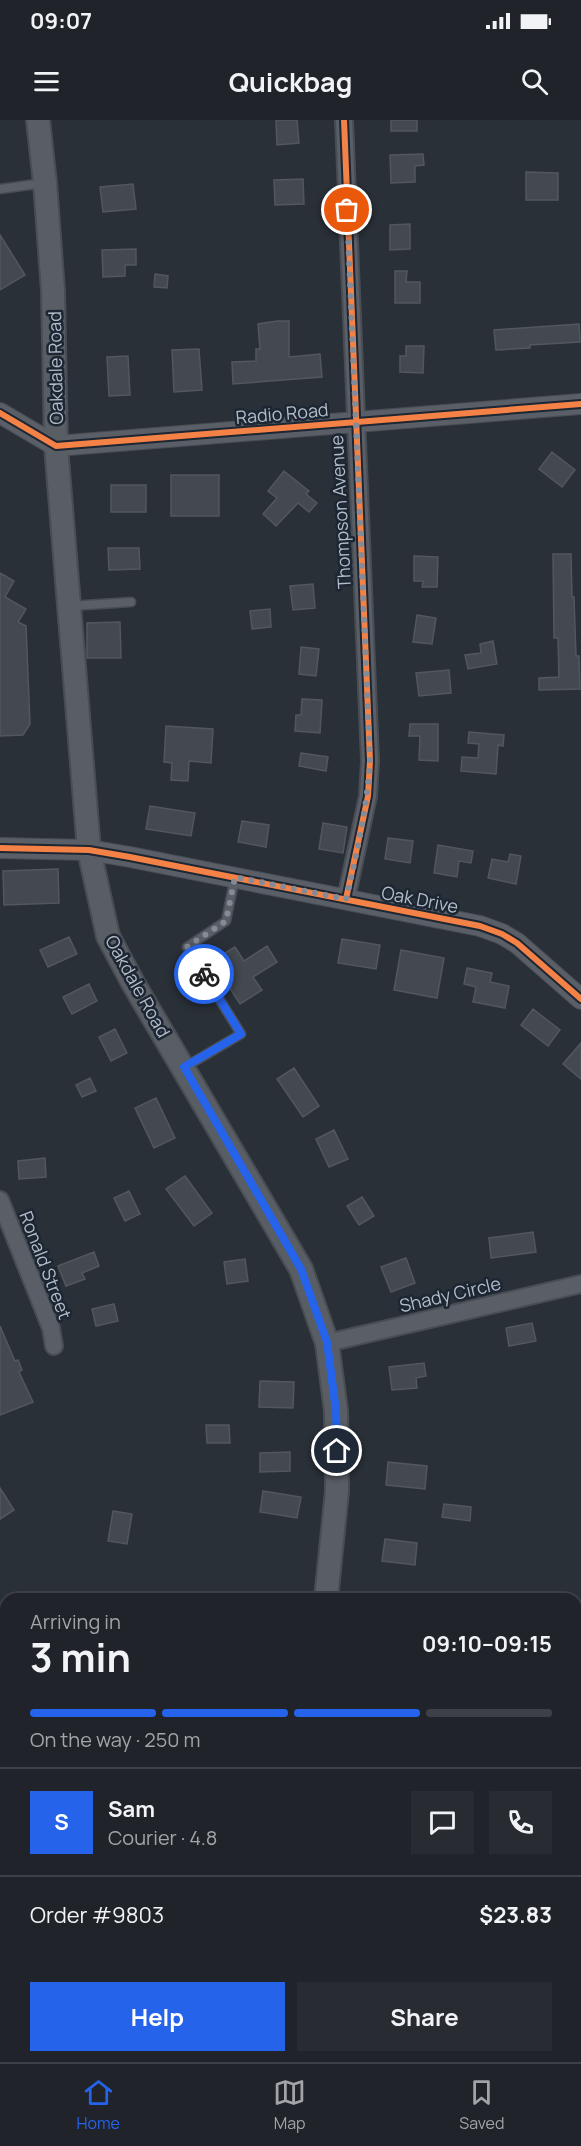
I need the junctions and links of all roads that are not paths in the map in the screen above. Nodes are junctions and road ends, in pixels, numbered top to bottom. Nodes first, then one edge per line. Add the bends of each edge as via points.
1 (38, 120) edge
2 (344, 120) edge
3 (45, 183) junction
4 (0, 188) edge
5 (581, 404) edge
6 (0, 413) edge
7 (355, 421) junction
8 (57, 446) junction
9 (131, 602) dead end
10 (69, 606) junction
11 (0, 848) edge
12 (88, 850) junction
13 (235, 877) junction
14 (346, 899) junction
15 (581, 999) edge
16 (184, 1067) junction
17 (0, 1200) edge
18 (581, 1284) edge
19 (327, 1342) junction
20 (54, 1346) dead end
21 (327, 1593) edge

1 - 3 main road, Oakdale Road
2 - 7 street, Thompson Avenue
3 - 4 lane
3 - 8 main road, Oakdale Road via 53,291
5 - 7 street, Radio Road
6 - 8 street
7 - 8 street, Radio Road
7 - 14 street, Thompson Avenue via 370,761 368,796
8 - 10 main road, Oakdale Road
9 - 10 lane
10 - 12 main road, Oakdale Road
11 - 12 street, Oak Drive
12 - 13 street, Oak Drive
12 - 16 main road, Oakdale Road via 108,936
13 - 14 street, Oak Drive
13 - 16 lane via 226,921 187,947 241,1034
14 - 15 street, Oak Drive via 502,934
16 - 19 main road, Oakdale Road via 301,1269
17 - 20 street, Ronald Street via 51,1328
18 - 19 street, Shady Circle
19 - 21 main road, Oakdale Road via 336,1411 337,1491

